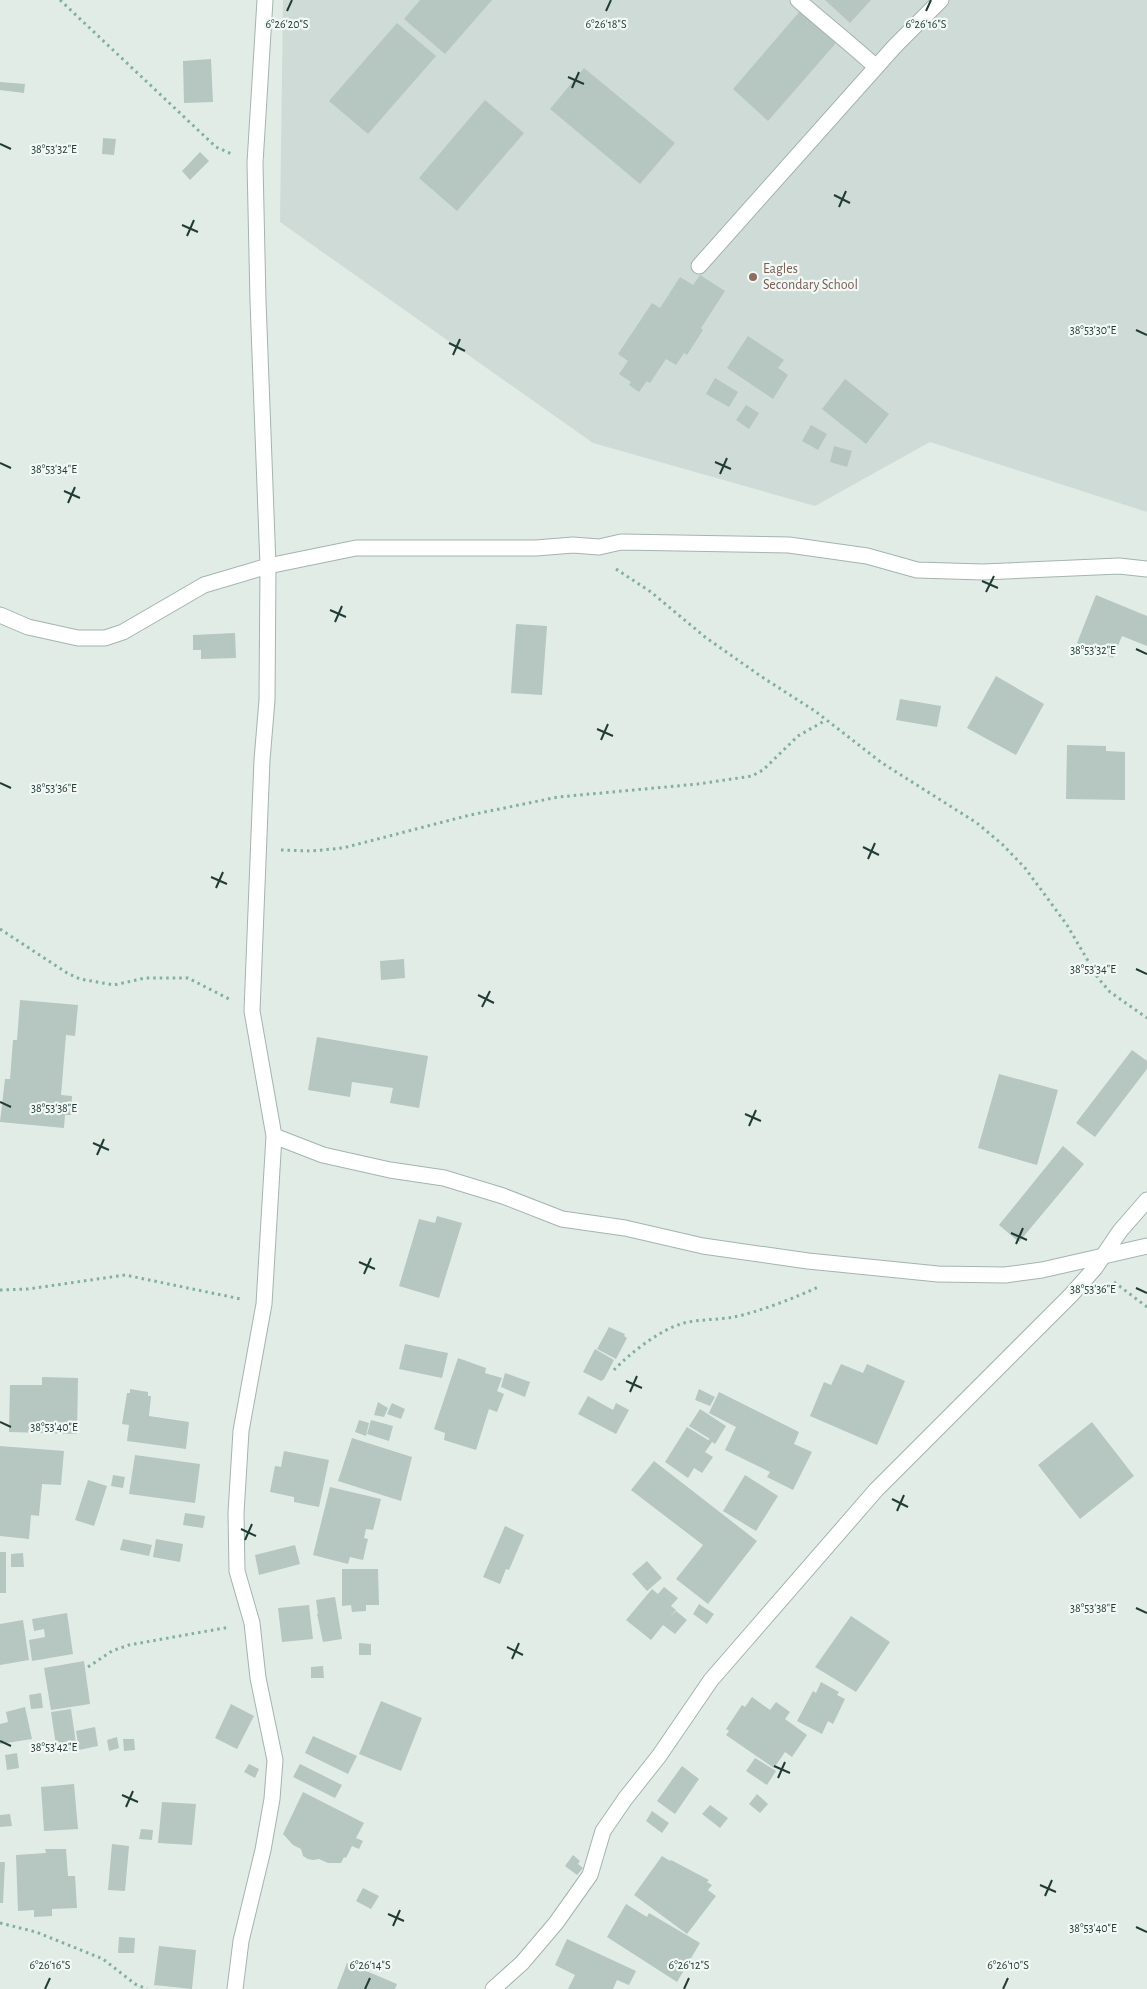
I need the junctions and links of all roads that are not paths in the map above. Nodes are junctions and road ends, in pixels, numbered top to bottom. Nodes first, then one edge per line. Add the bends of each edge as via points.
1 (265, 0) edge
2 (798, 0) edge
3 (941, 0) edge
4 (876, 67) junction
5 (699, 266) dead end
6 (268, 566) junction
7 (1147, 569) edge
8 (0, 616) edge
9 (274, 1136) junction
10 (1147, 1200) edge
11 (1147, 1246) edge
12 (1099, 1263) junction
13 (235, 1989) edge
14 (492, 1989) edge

1 - 6 street via 255,163
2 - 4 street
3 - 4 street
4 - 5 street
6 - 7 street via 356,548 599,547 621,542 789,545 867,556 917,570 982,572 1119,566
6 - 8 street via 204,584 123,632 105,638 78,638 28,627
6 - 9 street via 267,700 252,1011
9 - 12 street via 323,1155 452,1181 503,1196 562,1220 625,1228 703,1246 938,1274 1005,1275
9 - 13 street via 264,1304 241,1431 236,1513 237,1571 252,1623 258,1678 275,1760 272,1799 241,1941
10 - 12 street via 1120,1231
11 - 12 street
12 - 14 street via 1065,1302 876,1490 711,1680 603,1832 590,1875 556,1923 522,1963

